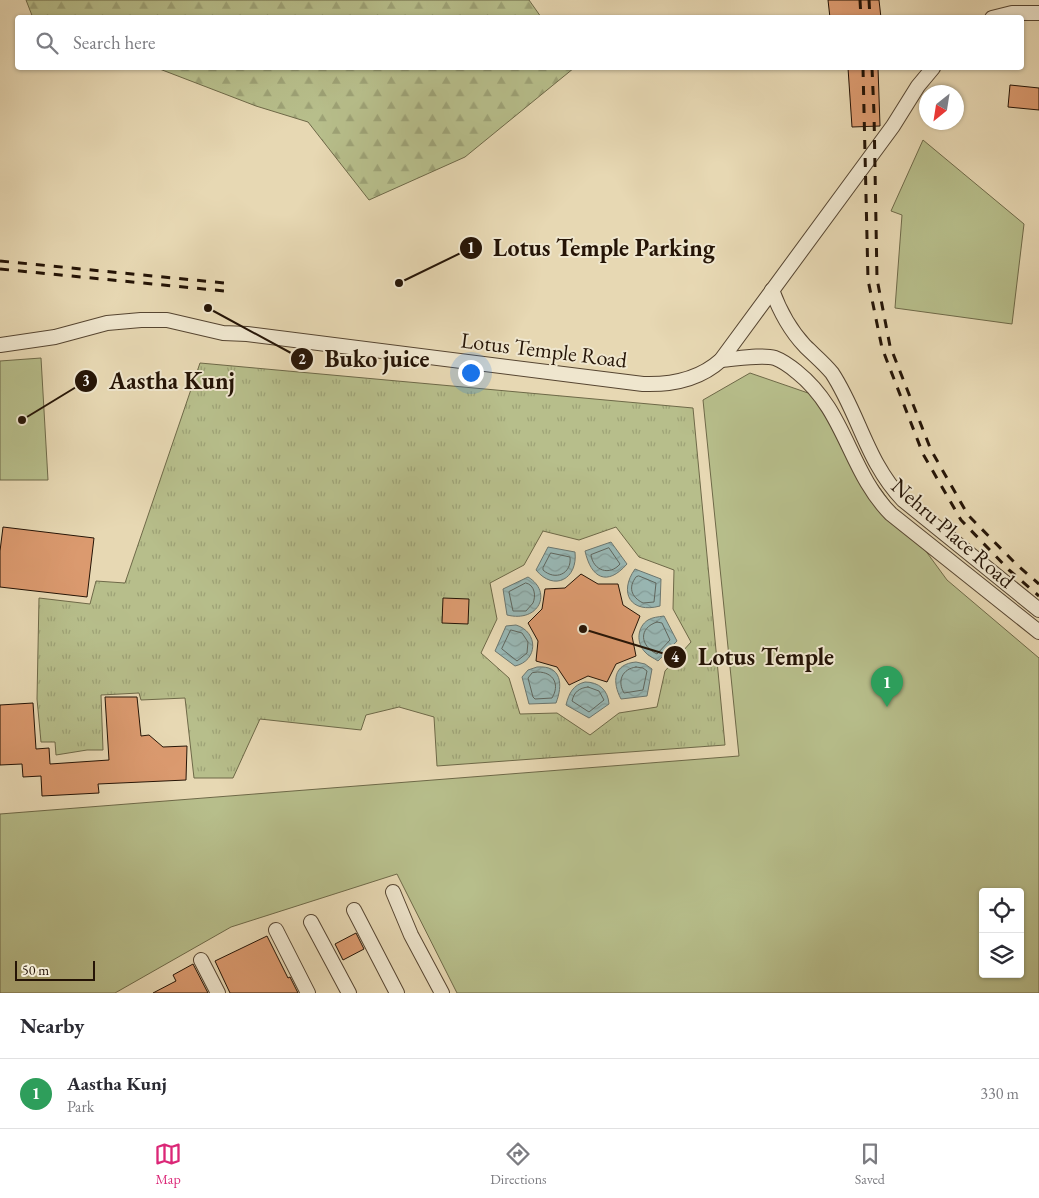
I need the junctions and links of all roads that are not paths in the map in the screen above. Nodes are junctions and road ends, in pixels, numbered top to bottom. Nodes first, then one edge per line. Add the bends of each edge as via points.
1 (1039, 13) edge
2 (1002, 15) edge
3 (931, 70) edge
4 (772, 290) junction
5 (0, 345) edge
6 (722, 360) junction
7 (1039, 610) edge
8 (1039, 632) edge
9 (393, 892) dead end
10 (354, 910) dead end
11 (311, 922) dead end
12 (276, 930) dead end
13 (201, 960) dead end
14 (218, 993) edge
15 (308, 993) edge
16 (349, 993) edge
17 (397, 993) edge
18 (442, 993) edge

1 - 2 street
3 - 4 street, Lotus Temple Road
4 - 6 street, Lotus Temple Road
4 - 7 street, Nehru Place Road via 786,322 832,374 886,481 903,500
5 - 6 street, Lotus Temple Road via 55,337 108,323 167,320 223,333 643,384 665,385 686,380 711,369
6 - 8 street, Nehru Place Road via 775,358 808,381 834,414 868,486 879,502
9 - 18 street via 411,935
10 - 17 street
11 - 16 street
12 - 15 street
13 - 14 street

